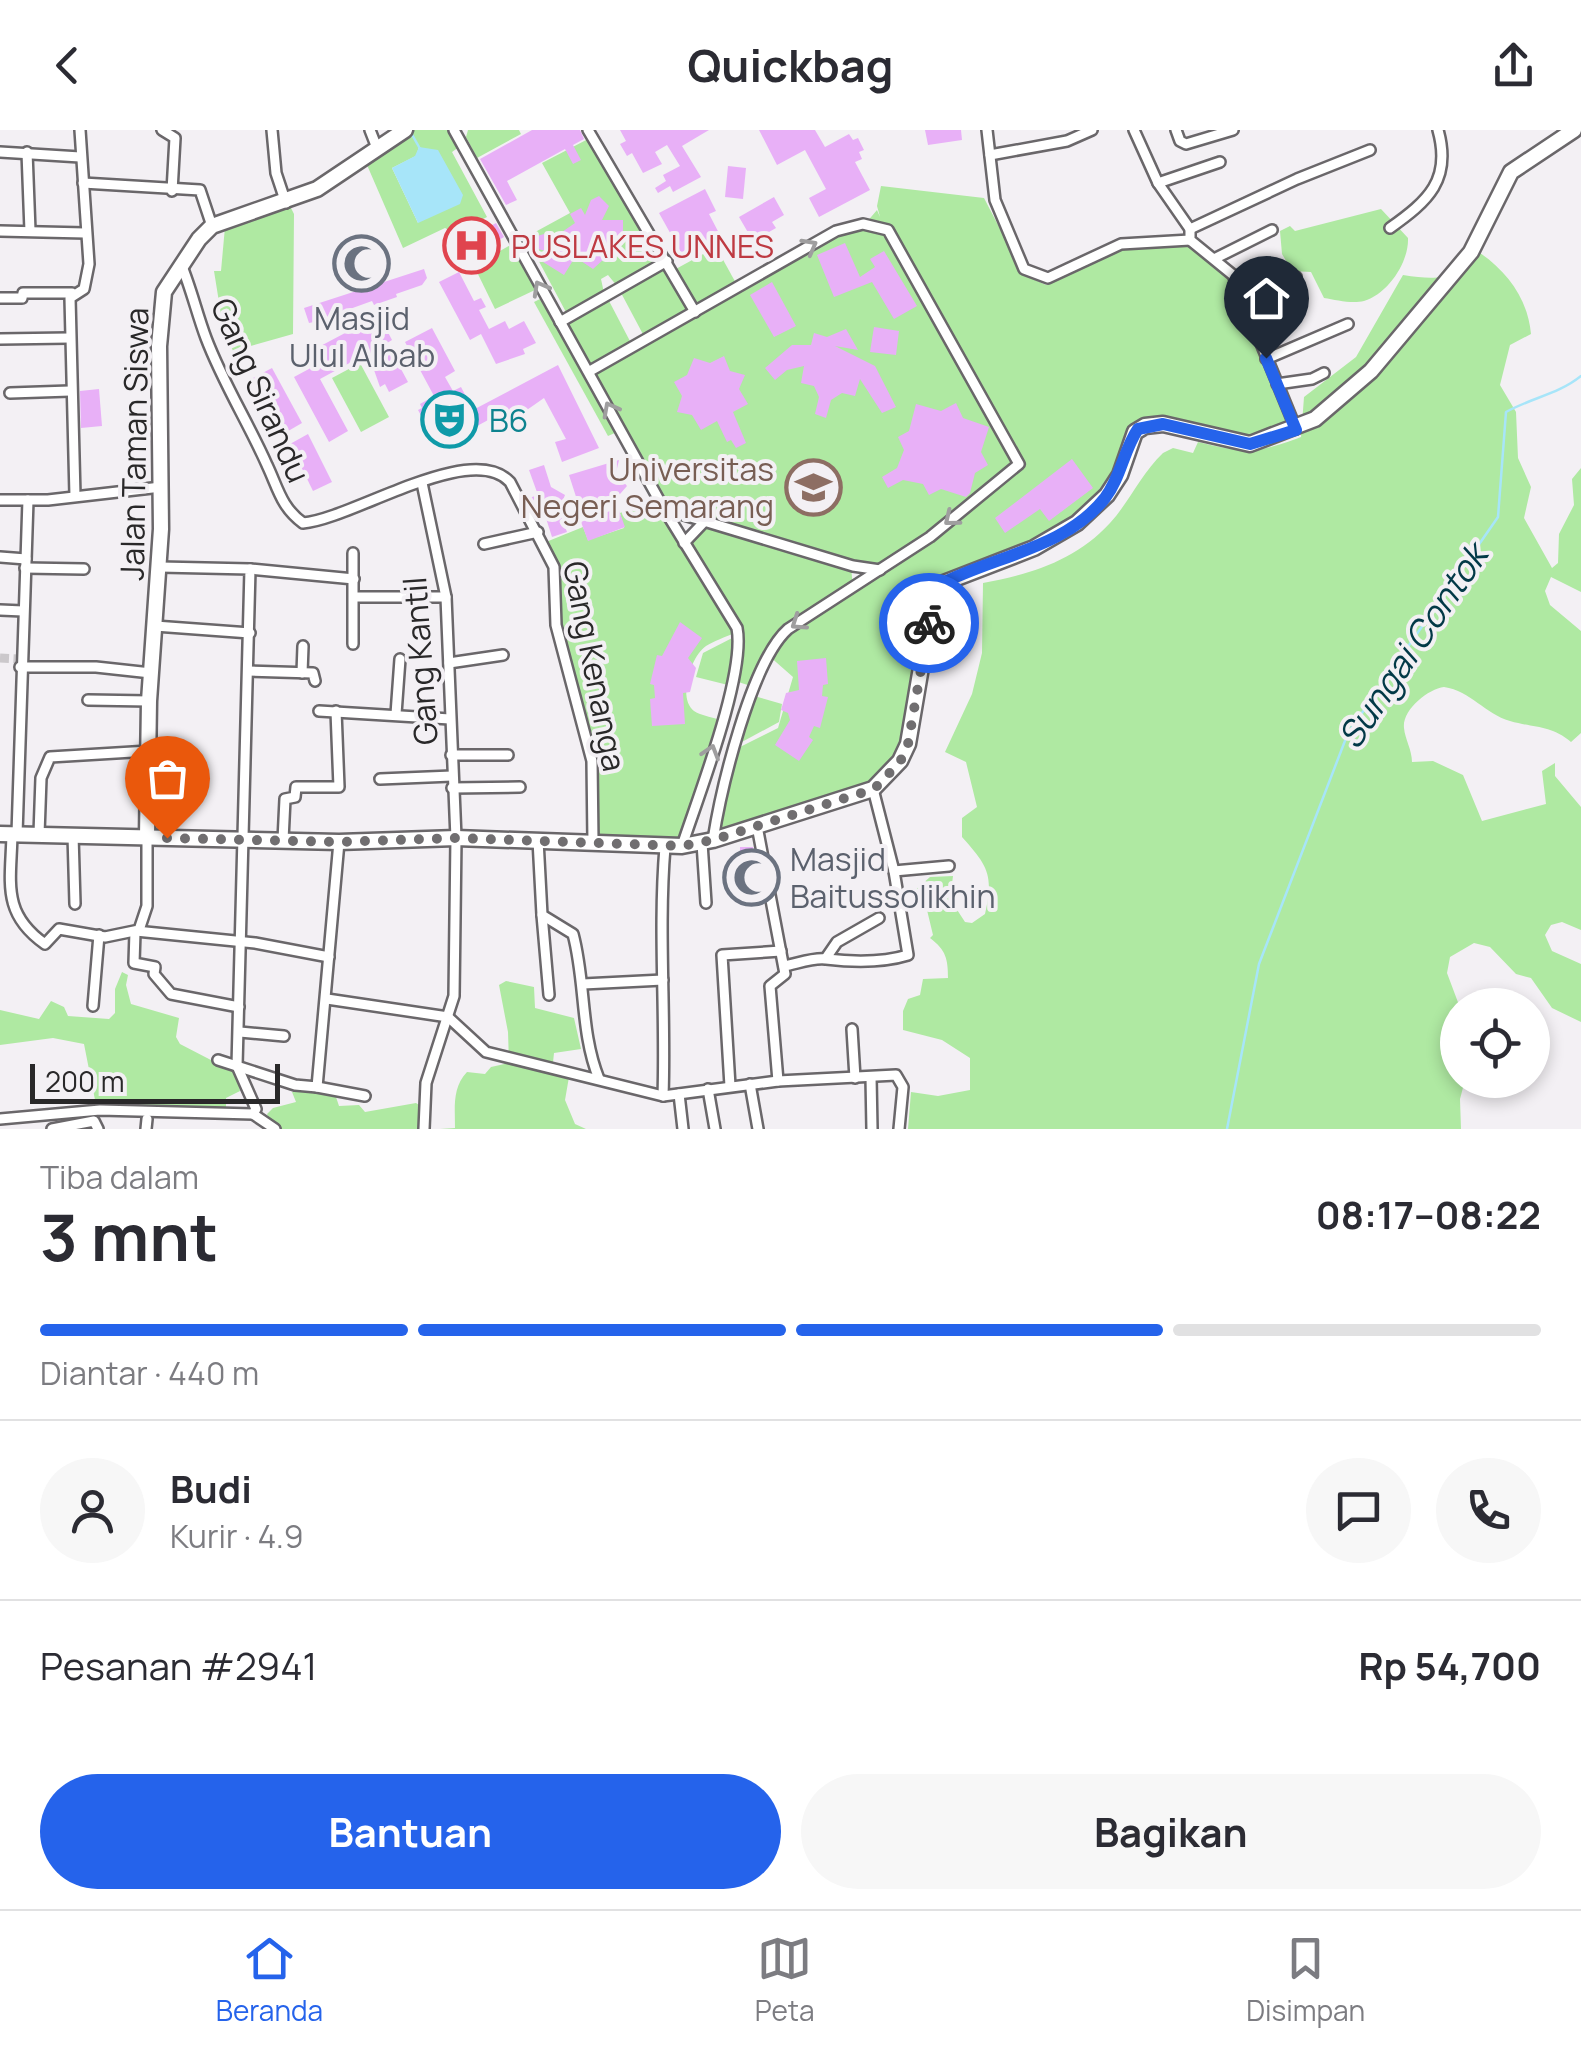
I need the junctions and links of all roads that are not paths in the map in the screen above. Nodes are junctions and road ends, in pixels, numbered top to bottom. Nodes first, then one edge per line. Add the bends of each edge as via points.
1 (80, 130) edge
2 (162, 130) edge
3 (272, 130) edge
4 (370, 130) edge
5 (405, 130) edge
6 (454, 130) edge
7 (588, 130) edge
8 (986, 130) edge
9 (1092, 130) edge
10 (1134, 130) edge
11 (1176, 130) edge
12 (1233, 130) edge
13 (1438, 130) edge
14 (1574, 130) edge
15 (377, 148) junction
16 (1370, 150) dead end
17 (0, 152) edge
18 (27, 152) junction
19 (990, 155) junction
20 (80, 156) junction
21 (1220, 162) dead end
22 (83, 183) junction
23 (1158, 183) junction
24 (172, 190) junction
25 (286, 203) junction
26 (212, 226) junction
27 (1390, 228) dead end
28 (1272, 230) dead end
29 (0, 231) edge
30 (30, 231) junction
31 (85, 233) junction
32 (1190, 235) junction
33 (1216, 258) junction
34 (667, 261) junction
35 (181, 264) junction
36 (1296, 276) dead end
37 (72, 293) junction
38 (0, 298) edge
39 (695, 312) junction
40 (560, 322) junction
41 (1348, 324) dead end
42 (1254, 330) junction
43 (69, 338) junction
44 (0, 339) edge
45 (1266, 358) junction
46 (590, 371) junction
47 (1324, 372) dead end
48 (1277, 384) junction
49 (70, 391) junction
50 (10, 393) dead end
51 (1296, 430) junction
52 (422, 482) junction
53 (161, 487) junction
54 (75, 496) junction
55 (0, 500) edge
56 (28, 500) junction
57 (664, 509) junction
58 (704, 522) junction
59 (538, 532) junction
60 (484, 544) dead end
61 (684, 544) junction
62 (353, 553) dead end
63 (0, 558) edge
64 (26, 564) junction
65 (160, 566) junction
66 (852, 566) junction
67 (84, 569) dead end
68 (250, 569) junction
69 (880, 570) junction
70 (354, 579) junction
71 (855, 587) junction
72 (446, 597) junction
73 (354, 598) junction
74 (0, 610) edge
75 (23, 611) junction
76 (156, 626) junction
77 (250, 633) junction
78 (353, 644) dead end
79 (303, 646) dead end
80 (503, 655) dead end
81 (400, 659) dead end
82 (449, 663) junction
83 (20, 668) junction
84 (249, 671) junction
85 (151, 673) junction
86 (302, 673) junction
87 (315, 681) dead end
88 (88, 700) dead end
89 (149, 702) junction
90 (318, 711) dead end
91 (336, 712) junction
92 (396, 714) junction
93 (450, 718) junction
94 (149, 751) junction
95 (508, 754) dead end
96 (451, 755) junction
97 (452, 776) junction
98 (380, 779) dead end
99 (520, 787) dead end
100 (452, 788) junction
101 (874, 789) junction
102 (690, 820) junction
103 (757, 826) junction
104 (10, 834) edge
105 (39, 834) junction
106 (73, 835) junction
107 (146, 836) junction
108 (710, 836) junction
109 (456, 838) junction
110 (246, 839) junction
111 (283, 840) junction
112 (538, 840) junction
113 (338, 842) junction
114 (593, 842) junction
115 (682, 846) junction
116 (665, 847) junction
117 (949, 866) dead end
118 (894, 871) junction
119 (706, 903) dead end
120 (75, 904) dead end
121 (542, 915) junction
122 (879, 918) dead end
123 (136, 932) junction
124 (99, 936) junction
125 (242, 943) junction
126 (781, 951) junction
127 (329, 957) junction
128 (826, 958) junction
129 (784, 966) junction
130 (663, 980) junction
131 (583, 984) junction
132 (549, 995) dead end
133 (326, 999) junction
134 (92, 1006) dead end
135 (240, 1007) junction
136 (448, 1017) junction
137 (852, 1028) dead end
138 (240, 1032) junction
139 (284, 1036) dead end
140 (218, 1060) dead end
141 (238, 1066) junction
142 (856, 1078) junction
143 (871, 1078) junction
144 (599, 1079) junction
145 (778, 1081) junction
146 (318, 1082) junction
147 (750, 1084) junction
148 (730, 1086) junction
149 (708, 1089) junction
150 (679, 1094) junction
151 (365, 1096) dead end
152 (663, 1096) junction
153 (254, 1114) junction
154 (0, 1119) edge
155 (52, 1129) edge
156 (98, 1129) edge
157 (275, 1129) edge
158 (424, 1129) edge
159 (683, 1129) edge
160 (715, 1129) edge
161 (758, 1129) edge
162 (872, 1129) edge
163 (899, 1129) edge

1 - 20 street
2 - 24 street via 175,138
3 - 25 street
4 - 15 street
5 - 15 main road
40 -> 6 street
7 - 34 street
8 - 19 street
9 - 19 street
10 - 23 street
11 - 12 street via 1186,144
13 - 27 street via 1445,156 1432,193
14 - 51 main road via 1511,172 1471,252 1371,370
15 - 25 main road via 336,179
16 - 32 street via 1298,178
17 - 18 street
18 - 20 street
18 - 30 street
19 - 32 street via 995,200 1020,265 1042,278 1121,244
20 - 22 street
21 - 23 street
22 - 24 street
22 - 31 street
23 - 32 street
24 - 26 street via 201,191
25 - 26 main road
26 - 35 main road, Jalan Taman Siswa
28 - 33 street
29 - 30 street
30 - 31 street
31 - 37 street via 87,284
32 - 33 street
33 - 42 street via 1242,292
34 - 39 street
34 - 40 street
35 - 52 street, Gang Sirandu via 242,420 291,514 313,522
35 - 53 main road, Jalan Taman Siswa via 160,306
36 - 42 street via 1290,284 1294,315
37 - 38 street
37 - 43 street
39 - 46 street
39 -> 69 street via 836,231 863,224 888,230 1019,464
40 - 46 street
41 - 45 street
42 - 45 street
43 - 44 street
43 - 49 street
45 - 48 street
57 -> 46 street
47 - 48 street
48 - 51 street
49 - 50 street
49 - 54 street
51 - 101 main road via 1250,444 1163,424 1145,426 1135,432 1107,495 1077,524 941,584 933,597 910,734 900,762
52 - 59 street, Gang Kenanga via 470,470 502,474
52 - 72 street, Gang Kantil
53 - 54 street
53 - 65 main road, Jalan Taman Siswa
54 - 56 street
55 - 56 street
56 - 64 street
57 - 58 street
57 - 61 street
58 - 61 street
58 - 66 street
59 - 60 street
59 - 114 street, Gang Kenanga via 554,567 556,625 592,761
102 -> 61 street via 730,690 738,640
62 - 70 street
63 - 64 street
64 - 67 street
64 - 75 street
65 - 68 street
65 - 76 main road, Jalan Taman Siswa
66 - 69 street
66 - 71 street
68 - 70 street
68 - 77 street
69 - 71 street
70 - 73 street
71 -> 108 street via 788,629 768,650
72 - 73 street
72 - 82 street, Gang Kantil
73 - 78 street
74 - 75 street
75 - 83 street
76 - 77 street
76 - 85 main road, Jalan Taman Siswa
77 - 84 street
79 - 86 street
80 - 82 street
81 - 92 street
82 - 93 street, Gang Kantil
83 - 85 street
83 - 104 street
84 - 86 street
84 - 110 street
85 - 89 main road, Jalan Taman Siswa
86 - 87 street via 313,673
88 - 89 street
89 - 94 main road, Jalan Taman Siswa
90 - 91 street
91 - 92 street
91 - 111 street via 339,787 296,787 295,797 285,799
92 - 93 street
93 - 96 street, Gang Kantil
94 - 105 street via 50,757 41,778
94 - 107 main road, Jalan Taman Siswa
95 - 96 street
96 - 97 street, Gang Kantil
97 - 98 street
97 - 100 street, Gang Kantil
99 - 100 street
100 - 109 street, Gang Kantil
101 - 103 main road
101 - 118 street
102 - 108 street via 697,834
102 - 115 street
103 - 108 main road
103 - 126 street
104 - 105 main road
104 - 124 street via 10,900 19,918 45,944 59,929
105 - 106 main road
106 - 107 main road
106 - 120 street
107 - 110 main road
107 - 123 street via 147,906
108 - 115 main road
108 - 119 street
109 - 112 main road
109 - 113 main road
109 - 136 street, Gang Kantil via 454,996
110 - 111 main road
110 - 125 street
111 - 113 main road
112 - 114 main road
112 - 121 street
113 - 127 street
114 - 116 main road
115 - 116 main road
116 - 130 street
117 - 118 street
118 - 128 street via 908,956 835,963
121 - 131 street via 571,931
121 - 132 street
122 - 128 street via 837,942
123 - 124 street
123 - 125 street
123 - 135 street via 134,963 155,967 171,994
124 - 134 street
125 - 127 street
125 - 135 street
126 - 129 street
126 - 148 street via 722,955
127 - 133 street
128 - 129 street
129 - 145 street via 785,974 770,986
130 - 131 street
130 - 152 street
131 - 144 street
133 - 136 street
133 - 146 street
135 - 138 street
136 - 144 street via 486,1052
136 - 158 street, Gang Kantil via 426,1083
137 - 142 street
138 - 139 street
138 - 141 street
140 - 141 street
141 - 146 street via 295,1085
141 - 153 street
142 - 143 street
142 - 145 street
143 - 162 street
143 - 163 street via 902,1079
144 - 152 street
145 - 147 street
146 - 151 street
147 - 148 street
147 - 161 street
148 - 149 street
149 - 150 street
149 - 160 street
150 - 152 street
150 - 159 street
153 - 154 street via 100,1110
153 - 157 street
155 - 156 street via 94,1120

